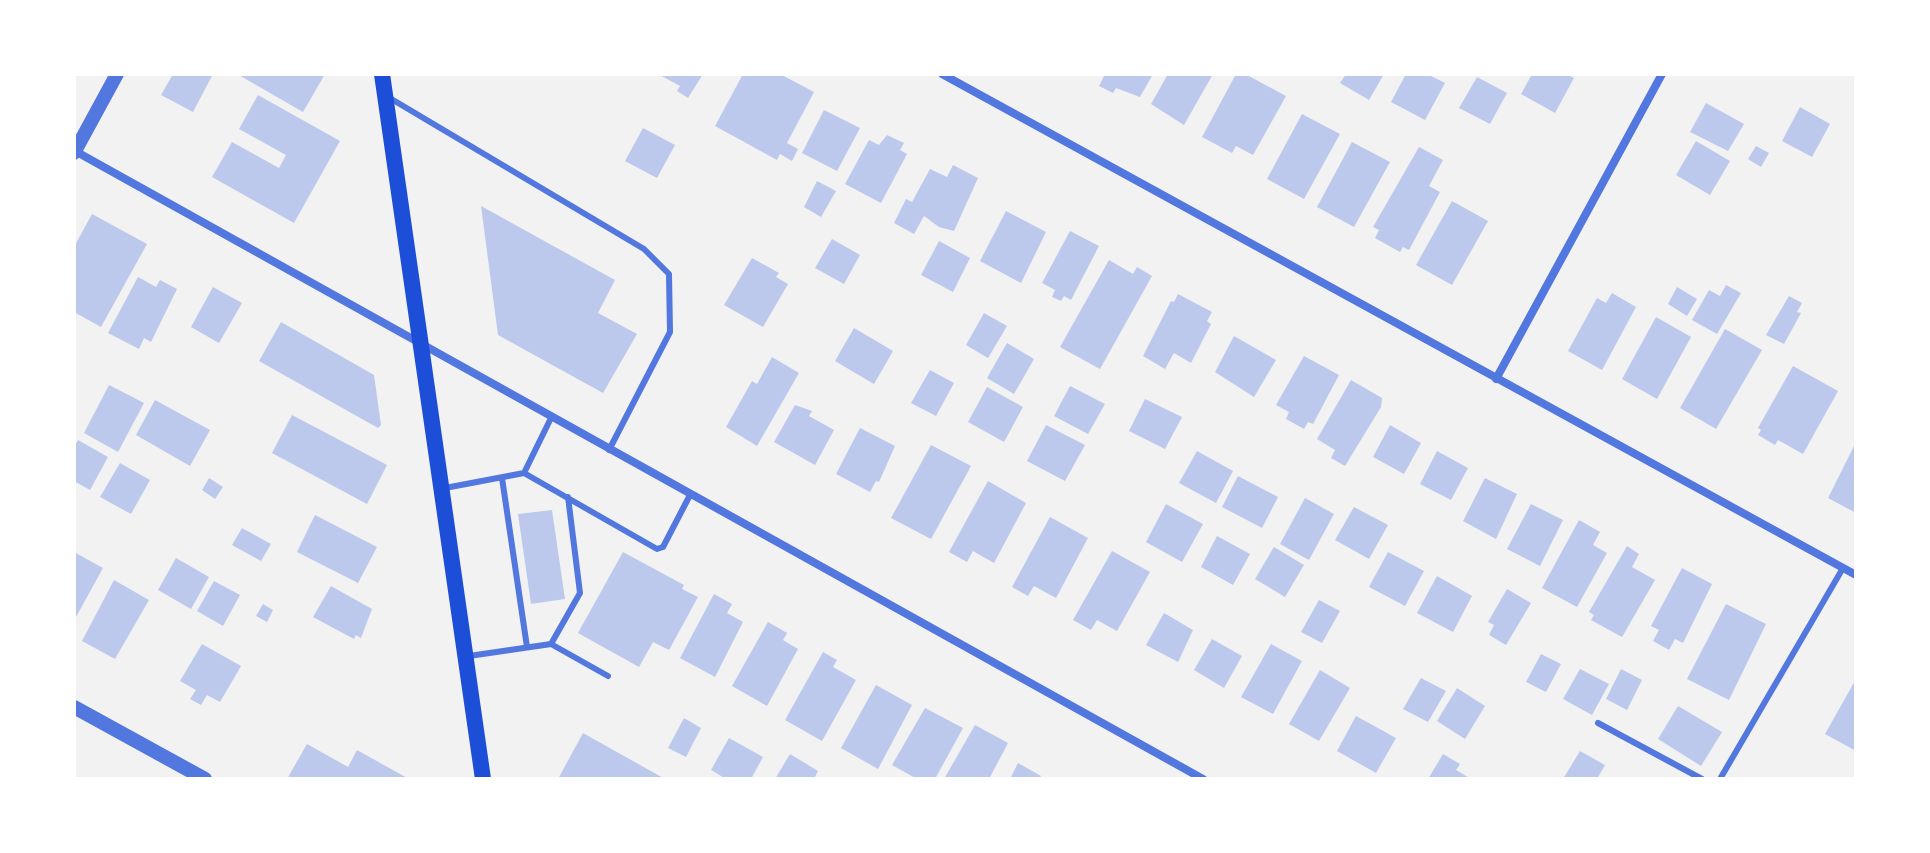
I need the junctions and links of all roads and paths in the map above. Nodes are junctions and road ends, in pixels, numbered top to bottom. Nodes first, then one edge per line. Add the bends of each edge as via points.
1 (117, 74) edge
2 (382, 74) edge
3 (942, 74) edge
4 (1662, 74) edge
5 (385, 95) junction
6 (74, 152) edge
7 (421, 344) junction
8 (1496, 379) junction
9 (551, 418) junction
10 (609, 450) junction
11 (524, 473) junction
12 (502, 478) junction
13 (441, 489) junction
14 (690, 495) junction
15 (568, 497) junction
16 (1843, 568) junction
17 (1856, 575) edge
18 (551, 644) junction
19 (527, 647) junction
20 (465, 656) junction
21 (608, 676) dead end
22 (74, 707) edge
23 (1598, 723) dead end
24 (205, 779) edge
25 (483, 779) edge
26 (1203, 779) edge
27 (1702, 779) edge
28 (1720, 779) edge

1 - 6 street
2 - 5 main road
3 - 8 street
4 - 8 street
5 - 7 main road
5 - 10 lane via 644,249 669,274 670,332
6 - 7 street
7 - 9 street
7 - 13 main road
8 - 16 street
9 - 10 street
9 - 11 lane
10 - 14 street
11 - 12 lane
11 - 15 lane
12 - 13 lane
12 - 19 lane
13 - 20 main road
14 - 15 lane via 663,547 657,549
14 - 26 street
15 - 18 lane via 580,593
16 - 17 street
16 - 28 lane
18 - 19 lane
18 - 21 lane
19 - 20 lane
20 - 25 main road
22 - 24 street
23 - 27 lane

